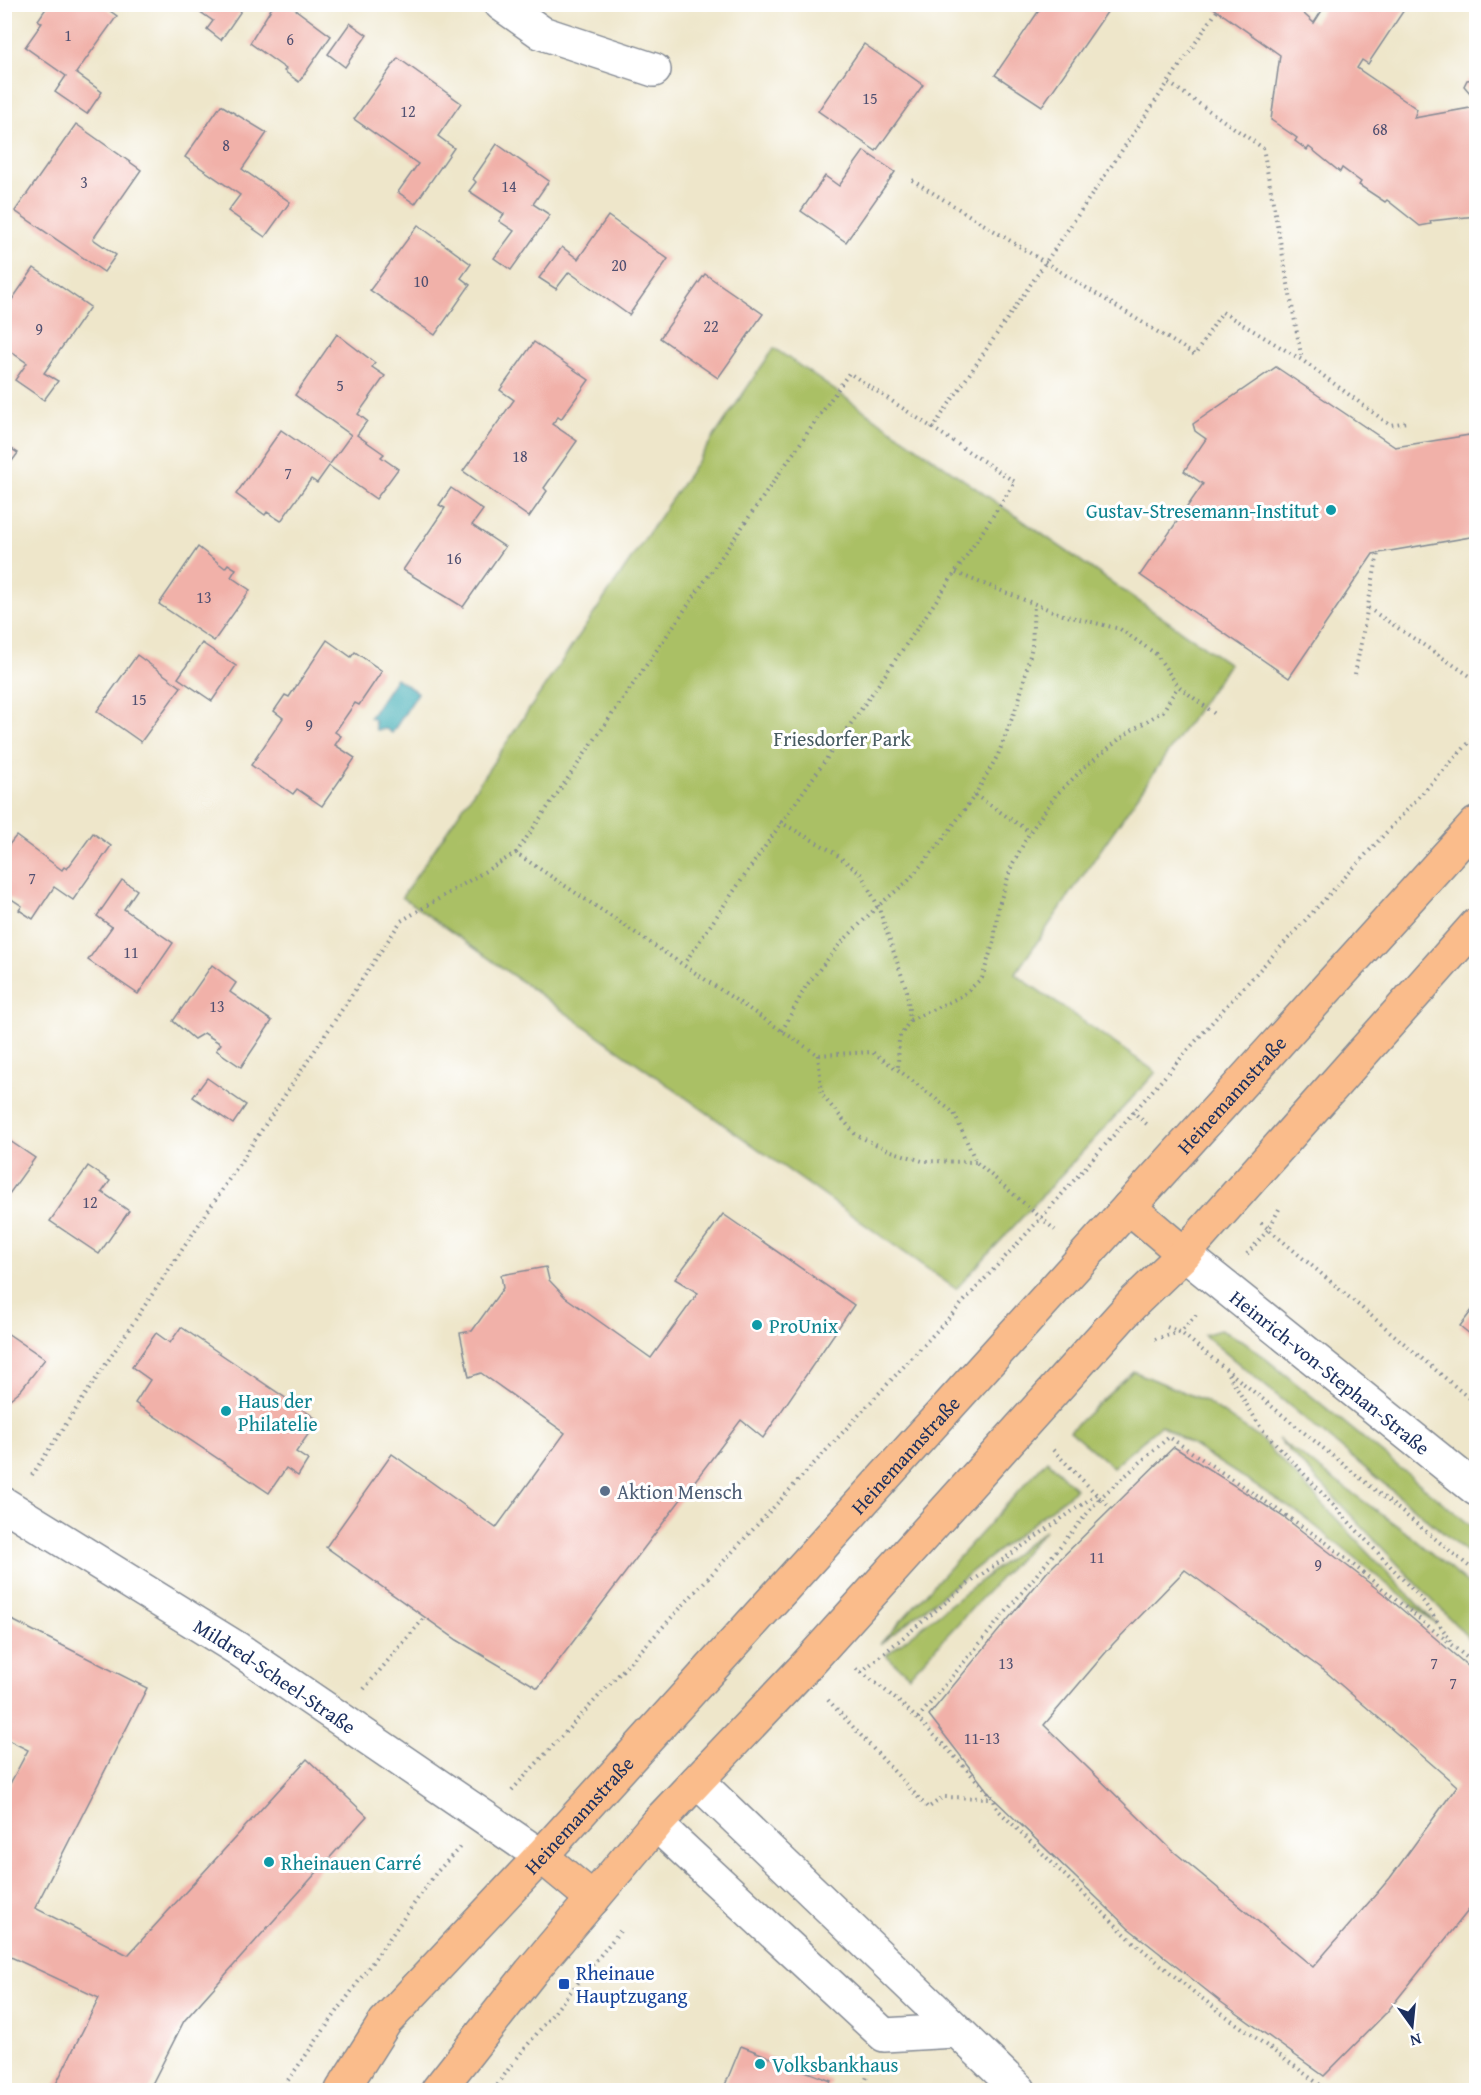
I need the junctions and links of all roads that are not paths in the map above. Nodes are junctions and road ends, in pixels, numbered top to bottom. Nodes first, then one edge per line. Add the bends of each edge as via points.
1 (501, 4) edge
2 (654, 70) dead end
3 (1476, 824) edge
4 (1476, 925) edge
5 (1129, 1207) junction
6 (1184, 1254) junction
7 (1476, 1489) edge
8 (8, 1505) edge
9 (697, 1781) junction
10 (656, 1824) junction
11 (541, 1856) junction
12 (593, 1899) junction
13 (954, 2031) junction
14 (342, 2091) edge
15 (438, 2091) edge
16 (1019, 2091) edge

1 - 2 street via 542,33
3 - 5 main road, Heinemannstraße
4 - 6 main road
5 - 6 main road
5 - 11 main road, Heinemannstraße
6 - 7 street, Heinrich-von-Stephan-Straße
6 - 9 main road via 1132,1304
8 - 11 street, Mildred-Scheel-Straße via 238,1649
9 - 10 main road
9 - 13 street
10 - 12 main road
10 - 13 street via 884,2035
11 - 12 main road
11 - 14 main road, Heinemannstraße via 385,2022
12 - 15 main road via 509,1998
13 - 16 street

